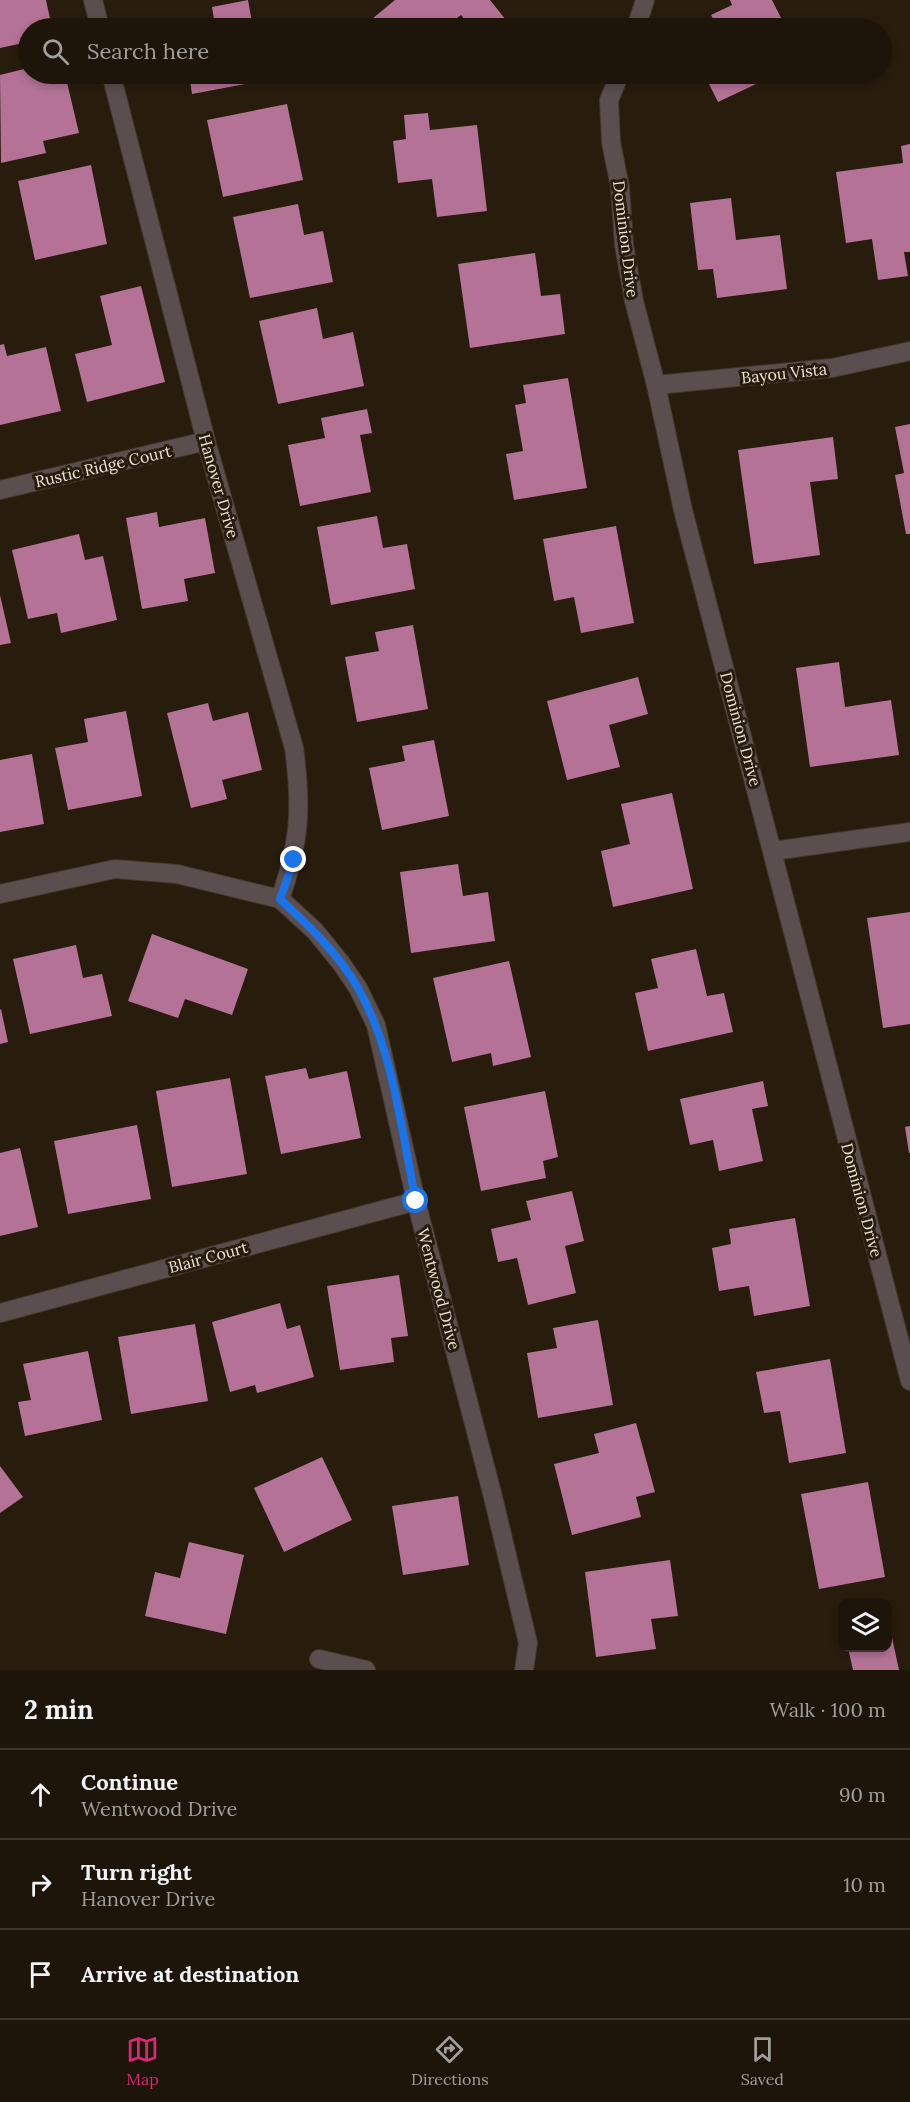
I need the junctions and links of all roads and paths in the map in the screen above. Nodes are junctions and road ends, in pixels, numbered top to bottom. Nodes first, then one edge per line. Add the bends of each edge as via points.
1 (93, 0) edge
2 (645, 0) edge
3 (98, 18) edge
4 (639, 18) edge
5 (114, 84) edge
6 (616, 84) edge
7 (910, 351) edge
8 (656, 385) junction
9 (206, 441) junction
10 (0, 490) edge
11 (910, 832) edge
12 (773, 851) junction
13 (0, 894) edge
14 (280, 899) junction
15 (416, 1201) junction
16 (0, 1313) edge
17 (901, 1315) edge
18 (910, 1381) edge
19 (319, 1659) dead end
20 (366, 1670) edge
21 (524, 1670) edge

1 - 3 street
2 - 4 street
5 - 9 street, Hanover Drive
6 - 8 street, Dominion Drive via 609,100 611,142 620,187 624,245
7 - 8 street, Bayou Vista via 832,368
8 - 12 street, Dominion Drive via 682,510
9 - 10 street, Rustic Ridge Court
9 - 14 street, Hanover Drive via 294,748 300,796 298,829 294,860
11 - 12 street
12 - 17 street, Dominion Drive
13 - 14 street, Wentwood Drive via 115,870 146,870
14 - 15 street, Wentwood Drive via 315,931 341,963 376,1025
15 - 16 street, Blair Court
15 - 21 street, Wentwood Drive via 528,1643
17 - 18 street, Dominion Drive
19 - 20 street

